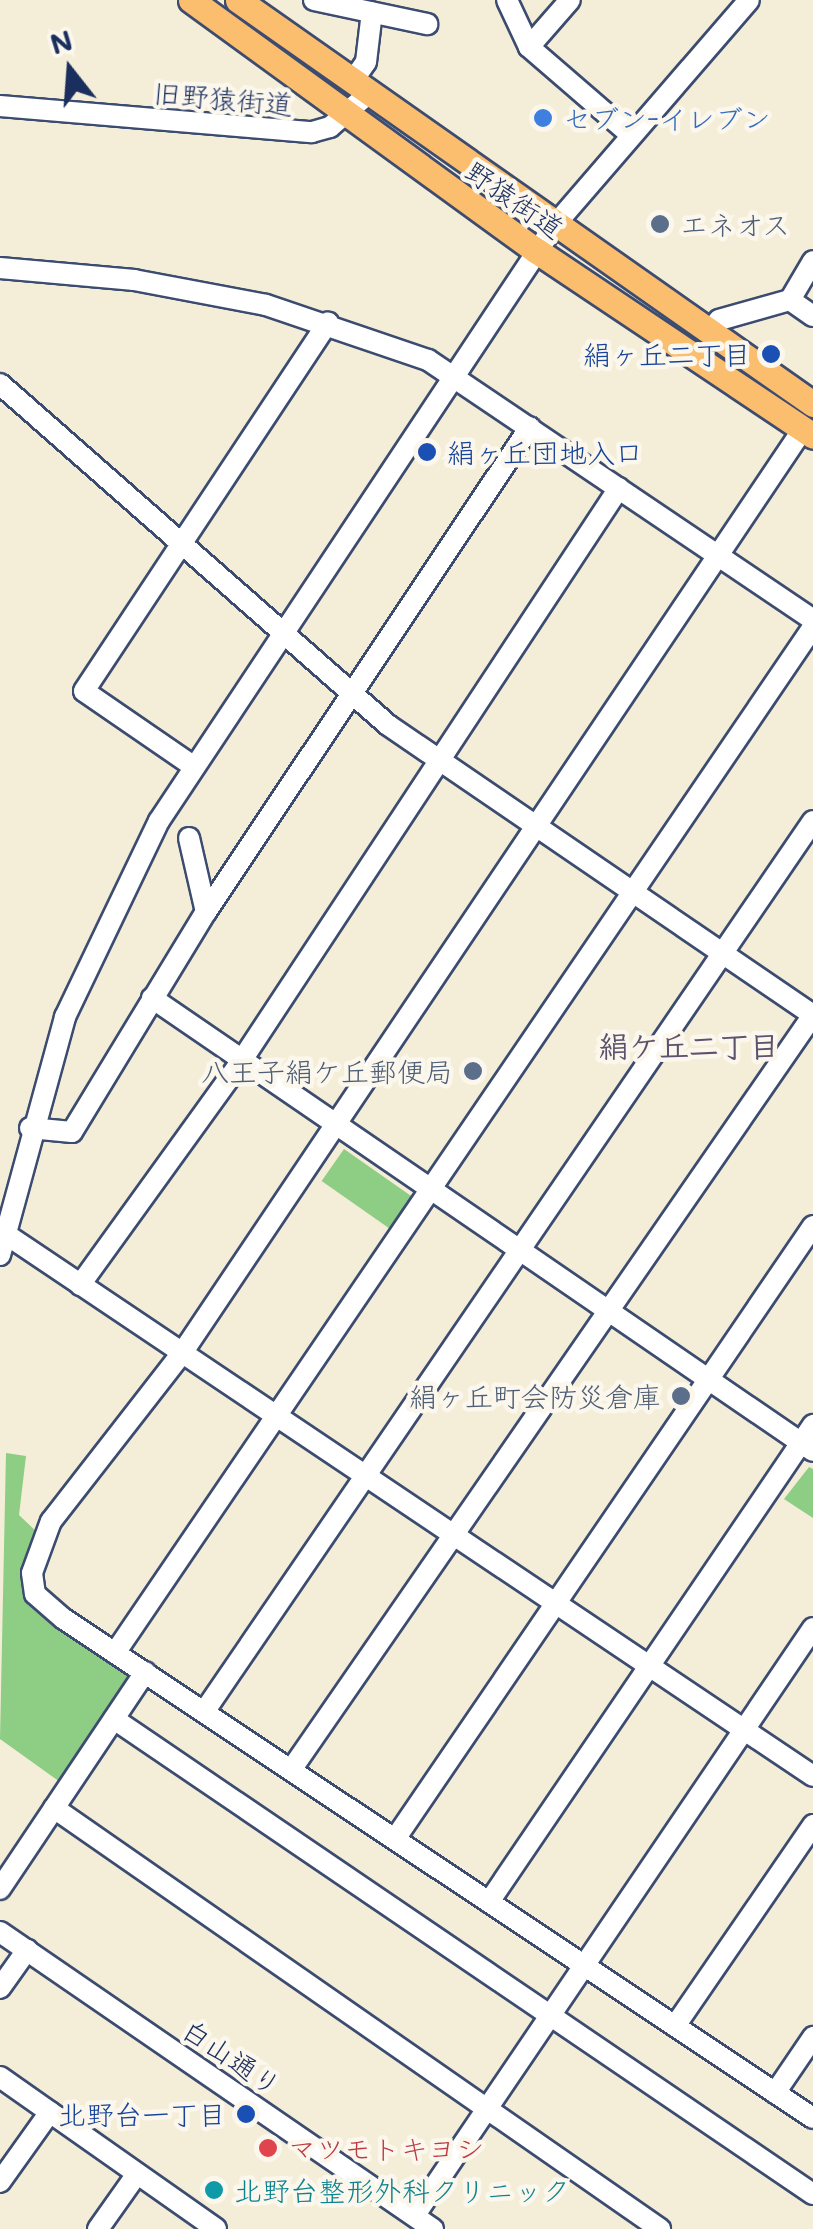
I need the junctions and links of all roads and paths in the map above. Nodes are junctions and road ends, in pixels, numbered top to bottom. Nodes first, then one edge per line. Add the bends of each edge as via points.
1 (190, 0) edge
2 (238, 0) edge
3 (314, 0) edge
4 (507, 0) edge
5 (570, 0) edge
6 (749, 0) edge
7 (372, 12) junction
8 (428, 24) dead end
9 (529, 47) junction
10 (360, 88) junction
11 (0, 106) edge
12 (346, 115) junction
13 (631, 135) junction
14 (554, 226) junction
15 (536, 251) junction
16 (813, 262) edge
17 (0, 268) edge
18 (790, 300) junction
19 (813, 316) edge
20 (328, 324) junction
21 (708, 332) junction
22 (453, 375) junction
23 (0, 384) edge
24 (813, 404) edge
25 (530, 427) junction
26 (808, 432) edge
27 (619, 488) junction
28 (180, 547) junction
29 (716, 554) junction
30 (813, 623) edge
31 (279, 635) junction
32 (352, 695) junction
33 (443, 762) junction
34 (193, 766) junction
35 (813, 821) edge
36 (537, 824) junction
37 (189, 838) dead end
38 (633, 892) junction
39 (206, 912) junction
40 (723, 953) junction
41 (152, 998) junction
42 (813, 1015) edge
43 (242, 1060) junction
44 (337, 1125) junction
45 (30, 1128) junction
46 (430, 1189) junction
47 (813, 1226) edge
48 (4, 1233) junction
49 (520, 1250) junction
50 (0, 1255) edge
51 (80, 1285) junction
52 (608, 1311) junction
53 (182, 1353) junction
54 (708, 1380) junction
55 (276, 1416) junction
56 (813, 1425) edge
57 (807, 1447) edge
58 (366, 1476) junction
59 (454, 1535) junction
60 (556, 1604) junction
61 (813, 1628) edge
62 (115, 1652) junction
63 (649, 1666) junction
64 (145, 1672) junction
65 (204, 1712) junction
66 (114, 1719) junction
67 (744, 1730) junction
68 (291, 1770) junction
69 (813, 1776) edge
70 (54, 1808) junction
71 (813, 1825) edge
72 (395, 1840) junction
73 (0, 1889) edge
74 (489, 1902) junction
75 (0, 1932) edge
76 (26, 1950) junction
77 (584, 1966) junction
78 (0, 1988) edge
79 (550, 2016) junction
80 (675, 2026) junction
81 (813, 2037) edge
82 (0, 2077) edge
83 (775, 2093) junction
84 (487, 2109) junction
85 (50, 2112) junction
86 (813, 2118) edge
87 (137, 2174) junction
88 (0, 2182) edge
89 (813, 2194) edge
90 (416, 2215) junction
91 (98, 2229) edge
92 (216, 2229) edge
93 (433, 2229) edge
94 (660, 2229) edge

1 - 12 main road, 野猿街道
2 - 10 main road, 野猿街道
3 - 7 street
4 - 9 street
5 - 9 street
6 - 13 street
7 - 8 street
7 - 10 street
9 - 13 street
10 - 12 street, 旧野猿街道
10 - 14 main road, 野猿街道
11 - 12 street, 旧野猿街道 via 281,132 330,127
12 - 15 main road, 野猿街道
13 - 14 street
14 - 15 street
14 - 21 main road, 野猿街道
15 - 22 street
15 - 26 main road, 野猿街道
16 - 18 street
17 - 20 street via 134,280
18 - 19 street
18 - 21 street via 719,320
20 - 22 street
20 - 28 street
21 - 24 main road, 野猿街道
22 - 25 street
22 - 31 street
23 - 28 street
25 - 27 street
25 - 32 street
26 - 29 street
27 - 29 street
27 - 33 street
28 - 31 street
28 - 34 street via 84,691
29 - 30 street
29 - 36 street
30 - 38 street
31 - 32 street
31 - 34 street
32 - 33 street
32 - 39 street
33 - 36 street
33 - 43 street
34 - 45 street via 116,900 65,1017
35 - 40 street
36 - 38 street
36 - 44 street
37 - 39 street
38 - 40 street
38 - 46 street
39 - 41 street
40 - 42 street
40 - 49 street
41 - 43 street
41 - 45 street via 72,1132
42 - 52 street
43 - 44 street
43 - 51 street
44 - 46 street
44 - 53 street
45 - 48 street
46 - 49 street
46 - 55 street
47 - 54 street
48 - 50 street
48 - 51 street
49 - 52 street
49 - 58 street
51 - 53 street
52 - 54 street
52 - 59 street
53 - 55 street
53 - 62 street via 51,1522 32,1574 35,1594
54 - 57 street
54 - 60 street
55 - 58 street
55 - 62 street
56 - 57 street
57 - 63 street
58 - 59 street
58 - 65 street
59 - 60 street
59 - 68 street
60 - 63 street
60 - 72 street
61 - 67 street
62 - 64 street
63 - 67 street
63 - 74 street
64 - 65 street
64 - 66 street
65 - 68 street
66 - 70 street
66 - 79 street
67 - 69 street
67 - 77 street
68 - 72 street
70 - 73 street
70 - 84 street
71 - 80 street
72 - 74 street
74 - 77 street
75 - 76 street, 白山通り
76 - 78 street
76 - 90 street, 白山通り
77 - 79 street
77 - 80 street
79 - 84 street
79 - 89 street
80 - 83 street
81 - 83 street
82 - 85 street
83 - 86 street
84 - 90 street
84 - 94 street
85 - 87 street
85 - 88 street
87 - 91 street
87 - 92 street
90 - 93 street, 白山通り

